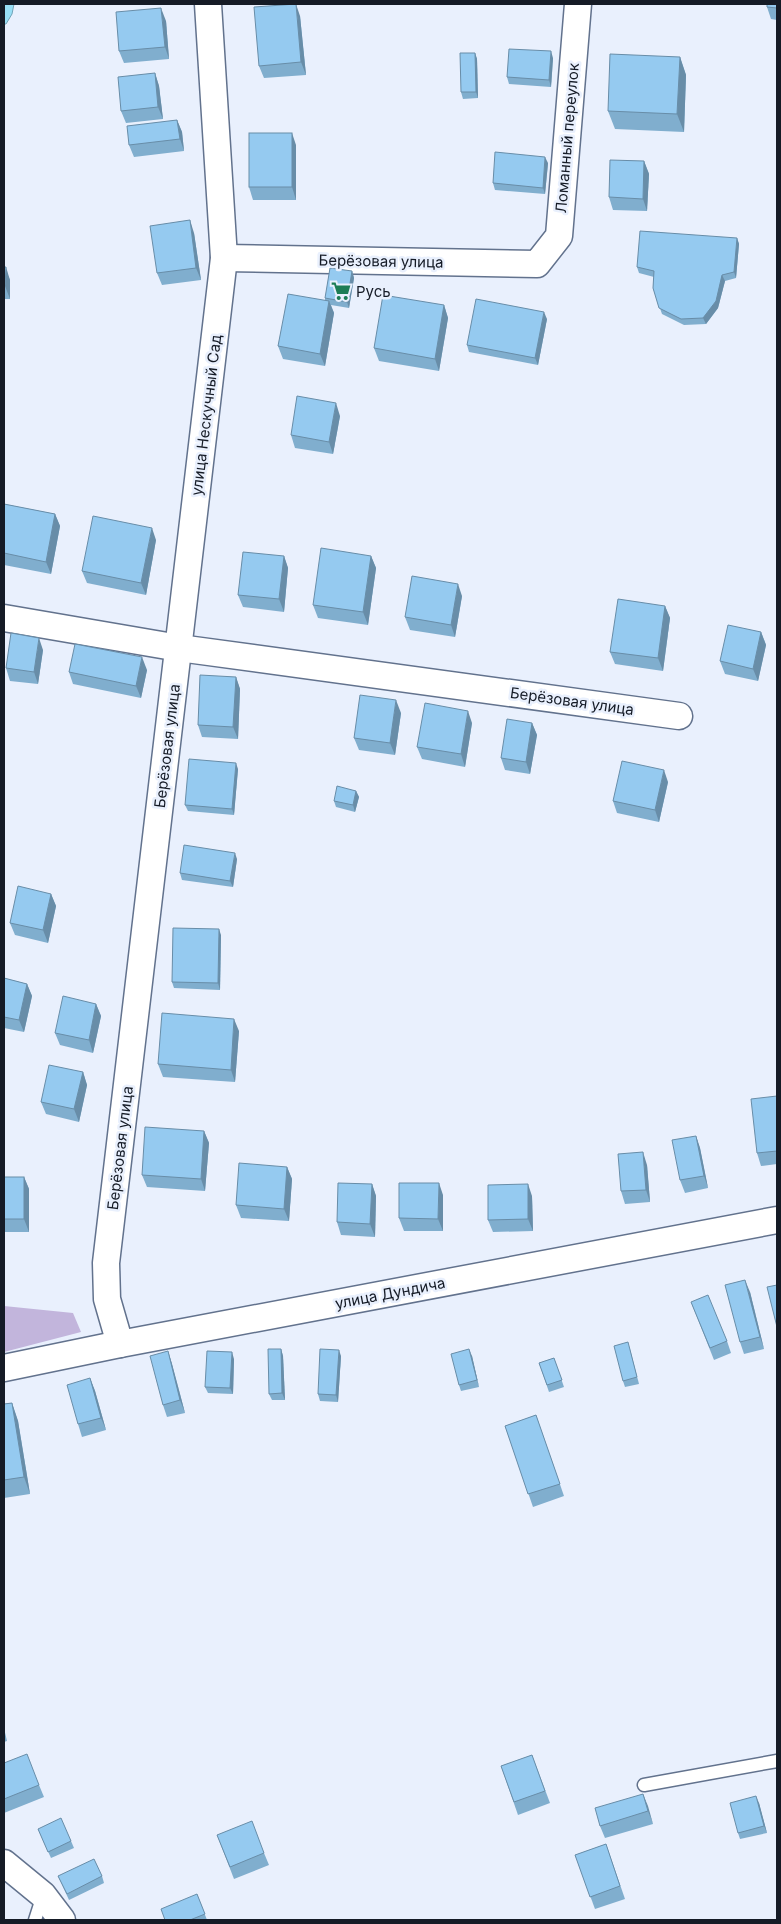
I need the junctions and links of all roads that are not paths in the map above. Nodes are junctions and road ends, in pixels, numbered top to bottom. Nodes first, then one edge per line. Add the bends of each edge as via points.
1 (208, 4) edge
2 (578, 4) edge
3 (224, 258) junction
4 (537, 264) joint
5 (4, 618) edge
6 (179, 648) junction
7 (680, 716) dead end
8 (777, 1220) edge
9 (120, 1344) junction
10 (4, 1368) edge
11 (777, 1761) edge
12 (644, 1785) dead end
13 (4, 1863) edge
14 (43, 1895) junction
15 (35, 1920) edge
16 (62, 1920) edge

1 - 3 street, улица Нескучный Сад
2 - 4 street, Ломанный переулок via 560,236
3 - 4 street, Берёзовая улица
3 - 6 street, улица Нескучный Сад
5 - 6 street
6 - 7 street, Берёзовая улица
6 - 9 street, Берёзовая улица via 106,1263 107,1299
8 - 9 street, улица Дундича
9 - 10 street, улица Дундича
11 - 12 lane
13 - 14 street
14 - 15 lane
14 - 16 street

